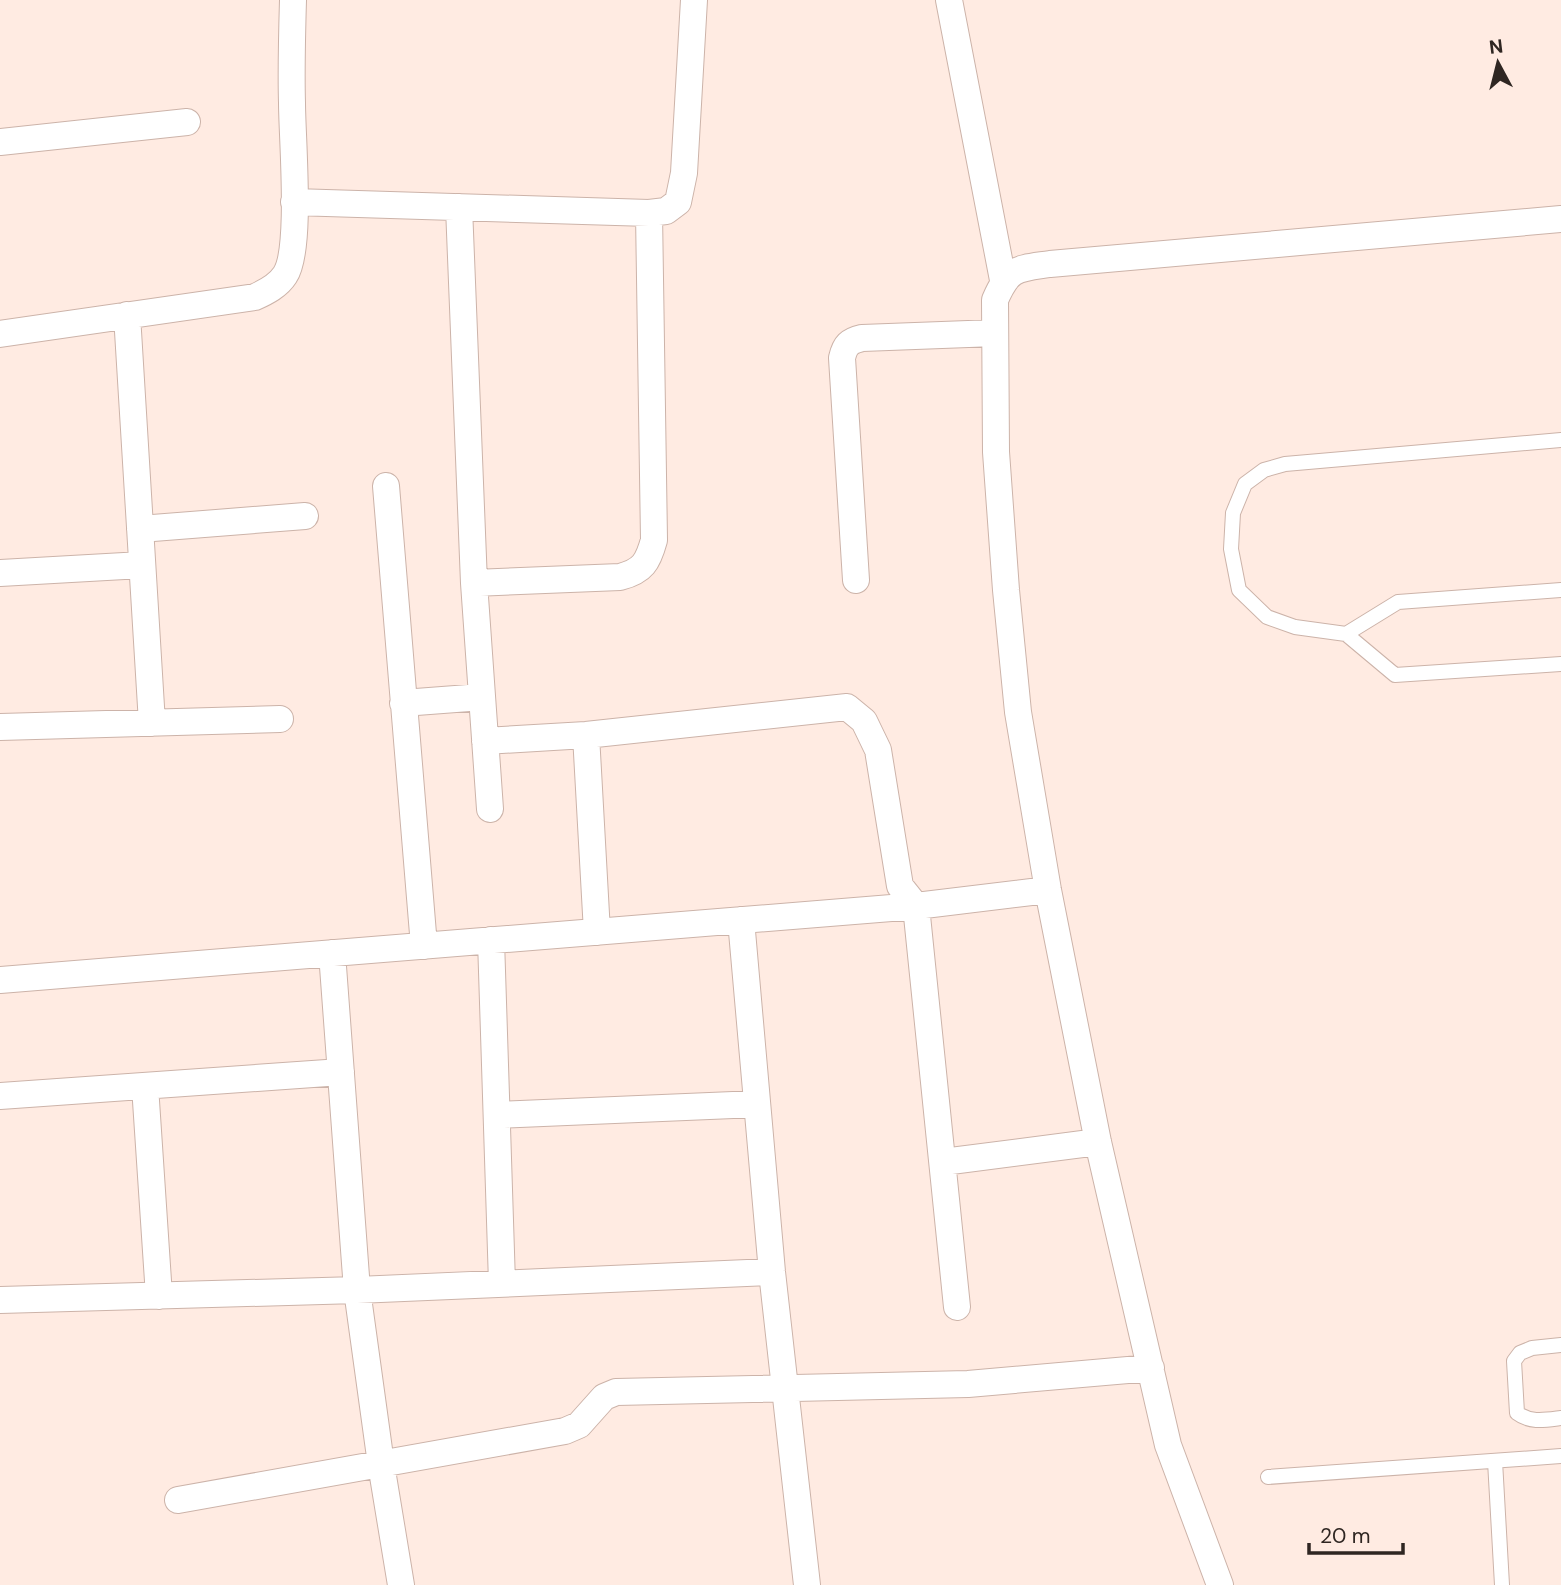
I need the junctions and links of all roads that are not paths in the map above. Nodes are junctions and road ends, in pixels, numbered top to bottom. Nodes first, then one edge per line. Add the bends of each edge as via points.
1 (293, 0) edge
2 (694, 0) edge
3 (948, 0) edge
4 (187, 122) dead end
5 (0, 142) edge
6 (294, 202) junction
7 (459, 207) junction
8 (649, 213) junction
9 (1561, 219) edge
10 (1003, 281) junction
11 (127, 316) junction
12 (995, 333) junction
13 (0, 334) edge
14 (1561, 440) edge
15 (386, 486) dead end
16 (305, 516) dead end
17 (140, 529) junction
18 (142, 565) junction
19 (0, 573) edge
20 (856, 580) dead end
21 (474, 583) junction
22 (1561, 590) edge
23 (1346, 634) junction
24 (1561, 664) edge
25 (482, 697) junction
26 (403, 703) junction
27 (280, 719) dead end
28 (152, 723) junction
29 (0, 727) edge
30 (586, 735) junction
31 (485, 741) junction
32 (490, 809) dead end
33 (1048, 890) junction
34 (916, 906) junction
35 (741, 920) junction
36 (597, 932) junction
37 (491, 940) junction
38 (424, 946) junction
39 (332, 953) junction
40 (0, 981) edge
41 (341, 1072) junction
42 (145, 1086) junction
43 (0, 1096) edge
44 (757, 1104) junction
45 (497, 1115) junction
46 (1098, 1142) junction
47 (943, 1162) junction
48 (772, 1272) junction
49 (502, 1283) junction
50 (357, 1290) junction
51 (159, 1296) junction
52 (0, 1300) edge
53 (957, 1307) dead end
54 (1561, 1345) edge
55 (1151, 1368) junction
56 (785, 1388) junction
57 (1561, 1419) edge
58 (1561, 1456) edge
59 (1495, 1461) junction
60 (381, 1464) junction
61 (1268, 1477) dead end
62 (178, 1500) dead end
63 (401, 1585) edge
64 (807, 1585) edge
65 (1220, 1585) edge
66 (1502, 1585) edge

1 - 6 street
2 - 8 street via 684,173 678,202 666,211
3 - 10 street
4 - 5 street
6 - 7 street
6 - 11 street via 293,247 286,274 271,289 255,297
7 - 8 street
7 - 21 street
8 - 21 street via 654,540 649,559 635,573 620,577
9 - 10 street via 1050,264 1019,269
10 - 12 street via 995,300
11 - 13 street
11 - 17 street
12 - 20 street via 862,338 845,347 842,358
12 - 33 street via 996,452 1006,590 1018,712
14 - 23 lane via 1285,464 1264,470 1245,484 1233,513 1231,549 1239,590 1267,617 1295,627
15 - 26 street
16 - 17 street
17 - 18 street
18 - 19 street
18 - 28 street
21 - 25 street
22 - 23 lane via 1398,602
23 - 24 lane via 1395,674
25 - 26 street
25 - 31 street
26 - 38 street
27 - 28 street
28 - 29 street
30 - 31 street
30 - 34 street via 847,707 864,721 878,751 900,886
30 - 36 street
31 - 32 street
33 - 34 street
33 - 46 street
34 - 35 street
34 - 47 street
35 - 36 street
35 - 44 street
36 - 37 street
37 - 38 street
37 - 45 street
38 - 39 street
39 - 40 street
39 - 41 street
41 - 42 street
41 - 50 street
42 - 43 street
42 - 51 street
44 - 45 street
44 - 48 street
45 - 49 street
46 - 47 street
46 - 55 street
47 - 53 street
48 - 49 street
48 - 56 street
49 - 50 street
50 - 51 street
50 - 60 street
51 - 52 street
54 - 57 lane via 1532,1348 1514,1361 1517,1413 1525,1419
55 - 56 street via 968,1384
55 - 65 street via 1168,1445
56 - 60 street via 616,1391 604,1397 579,1425 565,1431
56 - 64 street
58 - 59 lane
59 - 61 lane
59 - 66 lane
60 - 62 street
60 - 63 street

